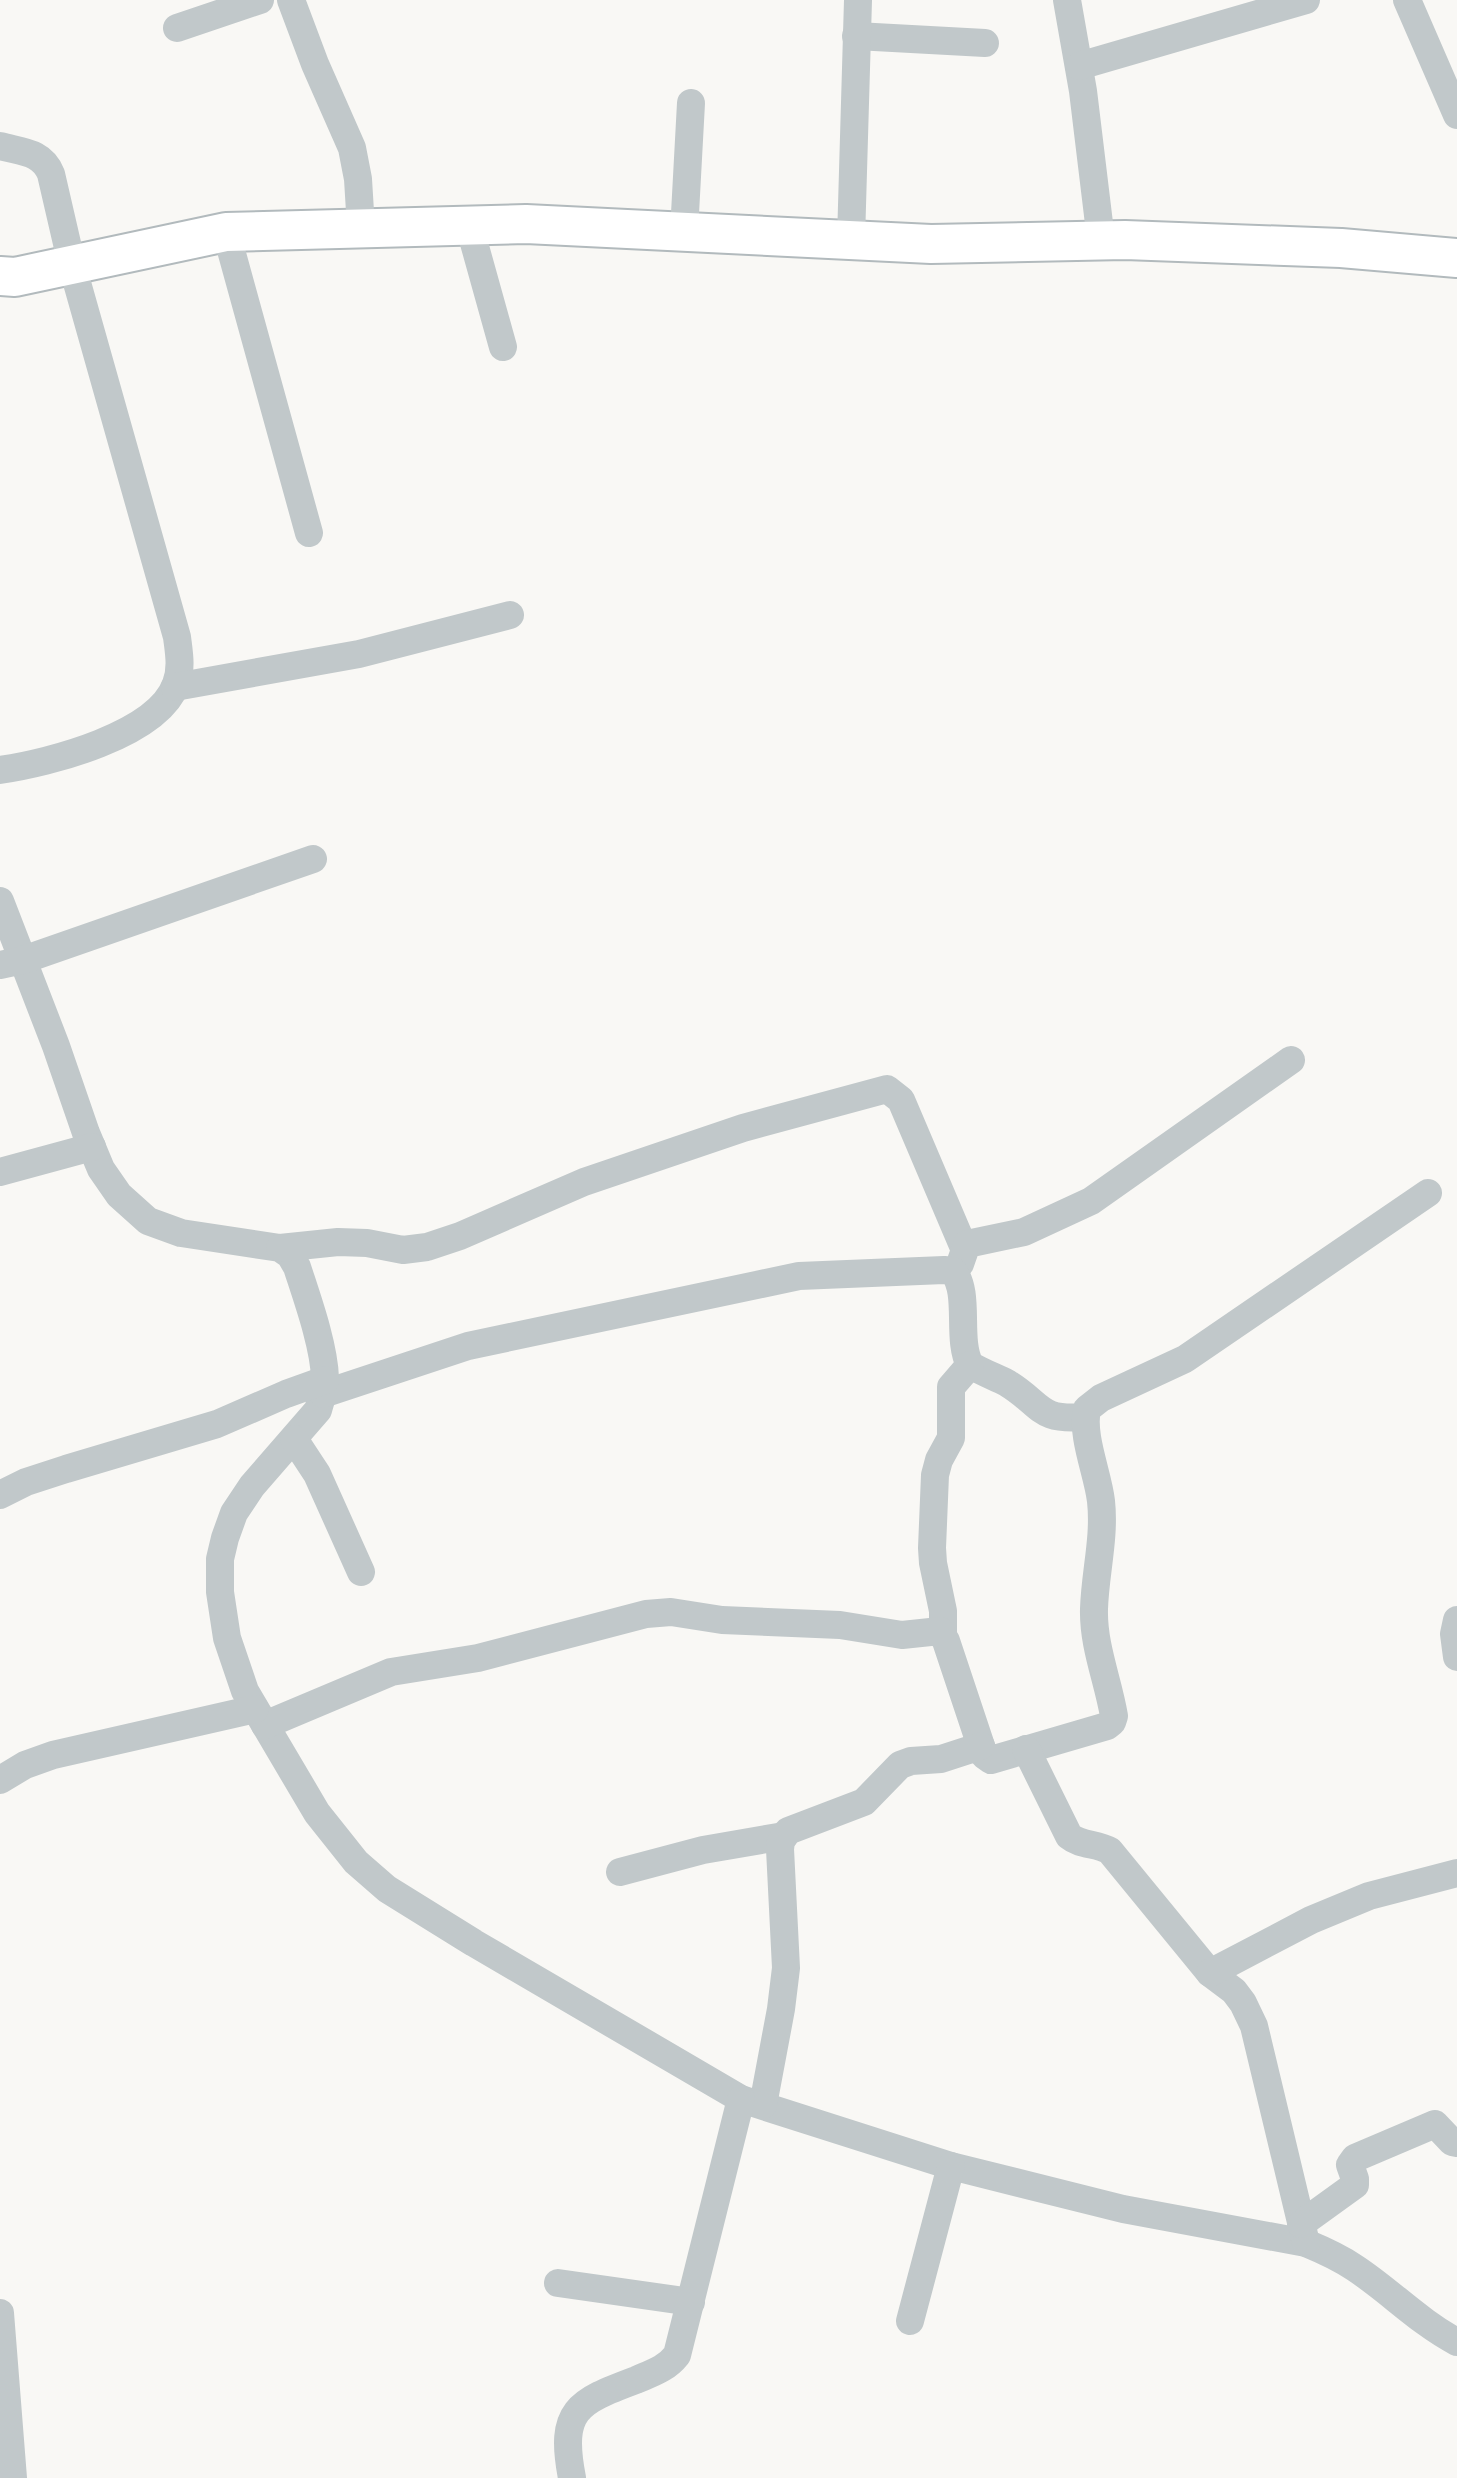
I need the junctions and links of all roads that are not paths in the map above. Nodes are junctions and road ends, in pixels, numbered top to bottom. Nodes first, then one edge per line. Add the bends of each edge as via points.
1 (260, 0) edge
2 (292, 0) edge
3 (858, 0) edge
4 (1067, 0) edge
5 (1306, 0) edge
6 (1407, 0) edge
7 (177, 28) dead end
8 (856, 36) junction
9 (985, 43) dead end
10 (1080, 66) junction
11 (691, 103) dead end
12 (1457, 114) edge
13 (0, 146) edge
14 (469, 225) junction
15 (361, 228) junction
16 (226, 232) junction
17 (684, 232) junction
18 (851, 240) junction
19 (1100, 240) junction
20 (1457, 258) edge
21 (72, 265) junction
22 (0, 276) edge
23 (503, 347) dead end
24 (308, 533) dead end
25 (510, 615) dead end
26 (175, 686) junction
27 (0, 770) edge
28 (312, 859) dead end
29 (0, 901) edge
30 (12, 962) edge
31 (1291, 1060) dead end
32 (92, 1148) junction
33 (0, 1172) edge
34 (1428, 1193) dead end
35 (280, 1248) junction
36 (960, 1262) junction
37 (970, 1365) junction
38 (324, 1387) junction
39 (1086, 1418) junction
40 (294, 1439) junction
41 (0, 1495) edge
42 (361, 1572) dead end
43 (1457, 1620) edge
44 (942, 1634) junction
45 (1457, 1658) edge
46 (260, 1717) junction
47 (981, 1746) junction
48 (1026, 1749) junction
49 (0, 1780) edge
50 (784, 1836) junction
51 (620, 1872) dead end
52 (1457, 1873) edge
53 (1210, 1972) junction
54 (752, 2102) junction
55 (1457, 2143) edge
56 (952, 2166) junction
57 (1304, 2233) junction
58 (558, 2283) dead end
59 (691, 2302) junction
60 (0, 2312) edge
61 (910, 2321) dead end
62 (1457, 2342) edge
63 (13, 2478) edge
64 (572, 2478) edge

1 - 7 street
2 - 15 street via 352,148
3 - 8 street
4 - 10 street
5 - 10 street
6 - 12 street
8 - 9 street
8 - 18 street
10 - 19 street
11 - 17 street
13 - 21 street via 47,164
14 - 15 main road
14 - 17 main road
14 - 23 street
15 - 16 main road
16 - 21 main road
16 - 24 street
17 - 18 main road
18 - 19 main road
19 - 20 main road
21 - 22 main road
21 - 26 street via 177,638
25 - 26 street via 359,654
26 - 27 street via 152,716 117,735
28 - 30 street
29 - 30 street
30 - 32 street
31 - 36 street via 1100,1196 1034,1228 969,1243
32 - 33 street
32 - 35 street via 118,1195 148,1221
34 - 39 street via 1186,1358 1092,1403
35 - 36 street via 338,1242 427,1247 602,1176 887,1089 901,1100
35 - 38 street via 297,1267
36 - 37 street
36 - 38 street via 953,1271 799,1276 468,1346
37 - 39 street via 1049,1416
37 - 44 street via 952,1387 951,1438 934,1475 932,1556
38 - 40 street via 318,1410
38 - 41 street via 286,1394 218,1424
39 - 48 street via 1102,1512 1096,1636 1114,1719
40 - 42 street via 318,1474
40 - 46 street via 234,1513 220,1558 227,1638
43 - 45 street
44 - 46 street via 646,1614 478,1658 391,1672
44 - 47 street
46 - 49 street via 53,1754
46 - 54 street via 317,1813 387,1890
47 - 48 street via 991,1760
47 - 50 street via 906,1762 864,1802
48 - 53 street via 1070,1836 1110,1850
50 - 51 street
50 - 54 street via 786,1968 781,2009
52 - 53 street via 1368,1896
53 - 57 street via 1243,2003 1254,2026
54 - 56 street
54 - 59 street
55 - 57 street via 1432,2124 1355,2158 1355,2185
56 - 57 street via 1123,2209
56 - 61 street
57 - 62 street
58 - 59 street
59 - 64 street via 670,2363 590,2400 572,2418 566,2450
60 - 63 street

